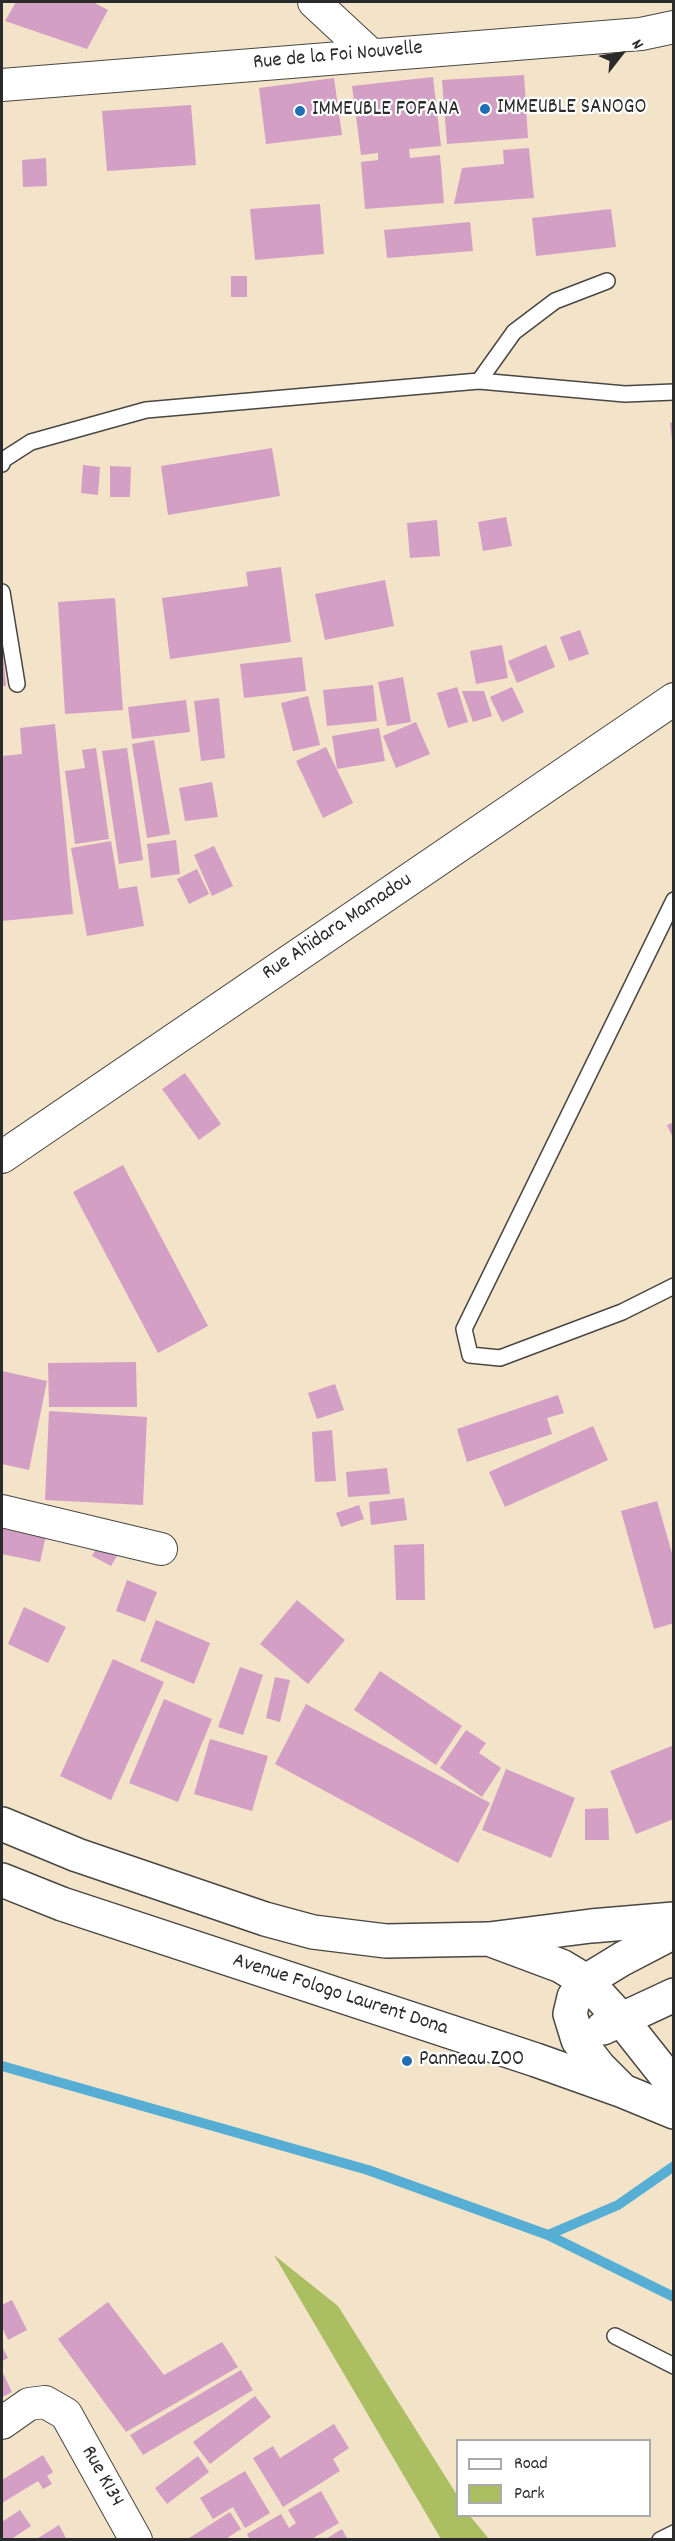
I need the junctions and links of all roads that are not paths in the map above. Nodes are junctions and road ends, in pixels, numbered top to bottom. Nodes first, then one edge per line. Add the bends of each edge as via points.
1 (314, 2) edge
2 (674, 27) edge
3 (370, 54) junction
4 (2, 85) edge
5 (607, 281) dead end
6 (479, 381) junction
7 (674, 392) edge
8 (2, 464) edge
9 (2, 592) edge
10 (17, 684) dead end
11 (674, 699) edge
12 (674, 900) edge
13 (2, 1157) edge
14 (674, 1286) edge
15 (2, 1511) edge
16 (161, 1549) dead end
17 (2, 1824) edge
18 (2, 1880) edge
19 (674, 1919) edge
20 (674, 1932) edge
21 (489, 1939) junction
22 (586, 1981) junction
23 (674, 1995) edge
24 (621, 2019) junction
25 (578, 2040) junction
26 (536, 2060) junction
27 (671, 2076) edge
28 (623, 2091) junction
29 (674, 2112) edge
30 (615, 2336) dead end
31 (674, 2366) edge
32 (2, 2423) edge
33 (674, 2533) edge
34 (136, 2540) edge
35 (660, 2540) edge

1 - 3 street
2 - 3 street, Rue de la Foi Nouvelle via 641,34
3 - 4 street, Rue de la Foi Nouvelle
5 - 6 lane via 555,301 514,332
6 - 7 lane via 625,394
6 - 8 lane via 146,410 31,442
9 - 10 lane
11 - 13 street, Rue Ahïdara Mamadou
12 - 14 lane via 464,1329 470,1355 500,1358 622,1312
15 - 16 street
17 - 21 main road via 76,1855 313,1932 386,1941
18 - 26 main road, Avenue Fologo Laurent Dona via 62,1904
19 - 21 main road
20 - 22 main road
21 - 22 main road via 561,1966
22 - 24 main road
22 - 25 main road via 574,1997 570,2014
23 - 24 main road
24 - 25 main road
24 - 27 main road
25 - 26 main road
25 - 28 main road
26 - 28 main road, Avenue Fologo Laurent Dona
28 - 29 main road, Avenue Fologo Laurent Dona
30 - 31 lane
32 - 34 street, Rue K134 via 29,2404 45,2402 66,2414
33 - 35 lane

